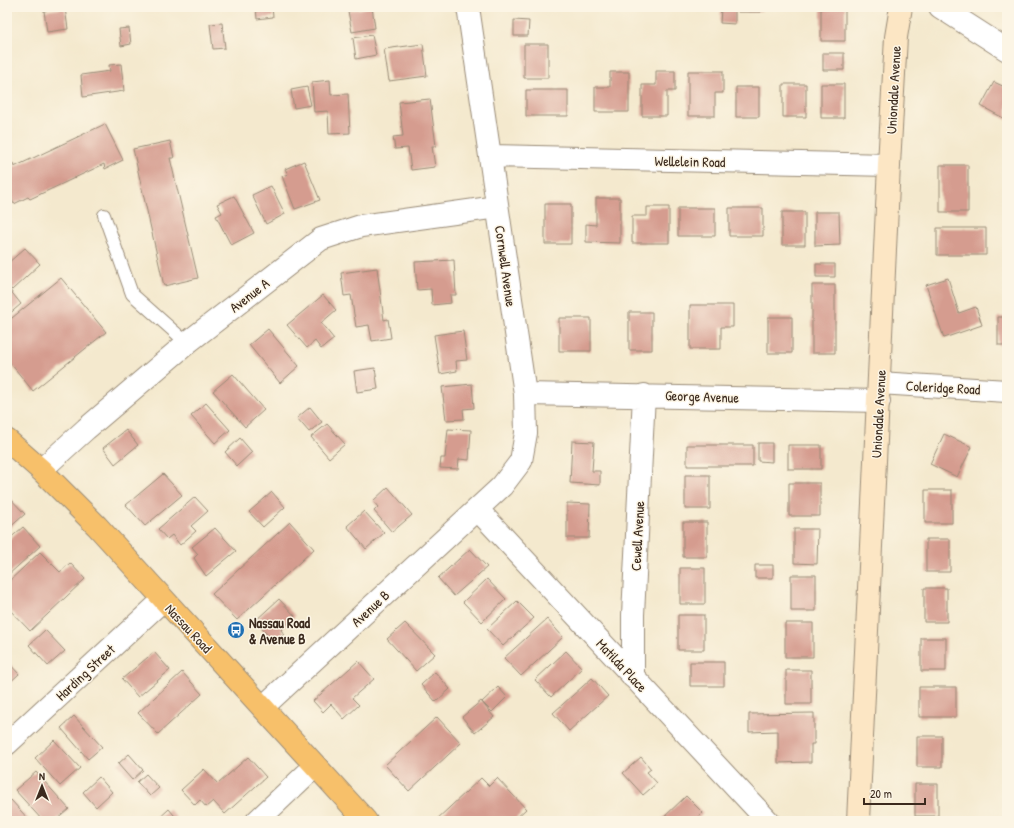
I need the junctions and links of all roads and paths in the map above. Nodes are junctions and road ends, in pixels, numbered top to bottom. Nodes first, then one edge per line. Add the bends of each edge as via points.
1 (468, 7) edge
2 (900, 7) edge
3 (940, 7) edge
4 (1007, 50) edge
5 (490, 156) junction
6 (889, 166) junction
7 (498, 207) junction
8 (104, 215) dead end
9 (187, 343) junction
10 (1007, 391) edge
11 (879, 392) junction
12 (525, 394) junction
13 (644, 395) junction
14 (7, 440) edge
15 (42, 470) junction
16 (477, 509) junction
17 (163, 600) junction
18 (633, 677) junction
19 (263, 707) junction
20 (7, 744) edge
21 (315, 766) junction
22 (257, 821) edge
23 (366, 821) edge
24 (768, 821) edge
25 (858, 821) edge

1 - 5 street, Cornwell Avenue
2 - 6 main road, Uniondale Avenue
3 - 4 street
5 - 6 street, Wellelein Road
5 - 7 street, Cornwell Avenue
6 - 11 main road, Uniondale Avenue
7 - 9 street, Avenue A via 361,226 321,239
7 - 12 street, Cornwell Avenue
8 - 9 lane via 132,294
9 - 15 street, Avenue A
10 - 11 street, Coleridge Road
11 - 13 street, George Avenue
11 - 25 main road, Uniondale Avenue
12 - 13 street, George Avenue
12 - 16 street, Cornwell Avenue via 526,433 521,461 502,486
13 - 18 street, Cewell Avenue via 633,615
14 - 15 main road, Nassau Road
15 - 17 main road, Nassau Road via 97,526
16 - 18 street, Matilda Place
16 - 19 street, Avenue B
17 - 19 main road, Nassau Road
17 - 20 street, Harding Street
18 - 24 street, Matilda Place
19 - 21 main road, Nassau Road
21 - 22 street
21 - 23 main road, Nassau Road

